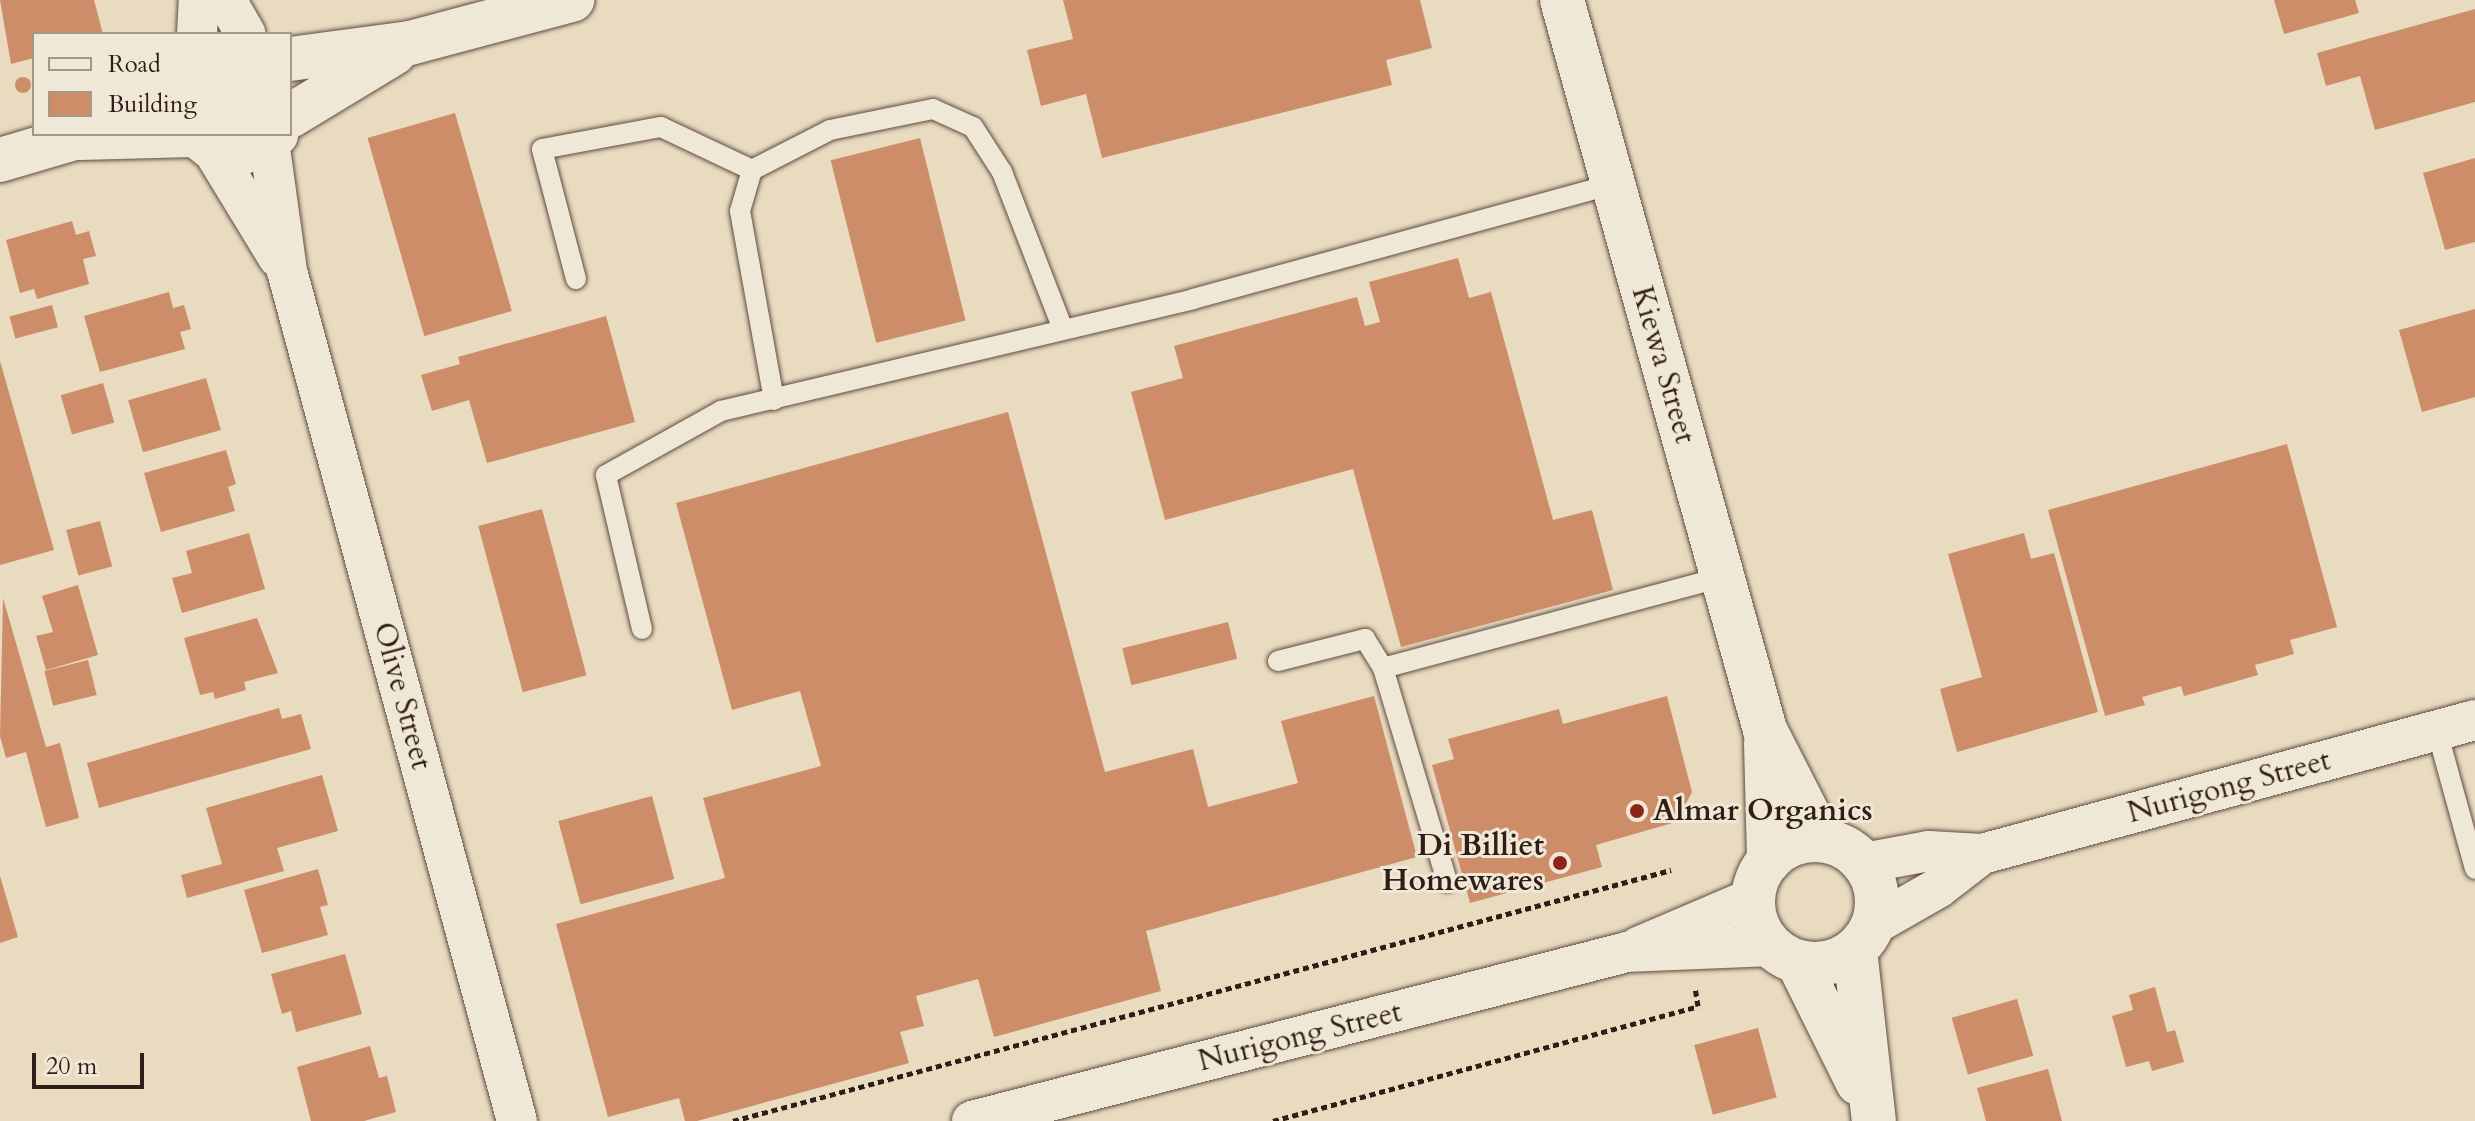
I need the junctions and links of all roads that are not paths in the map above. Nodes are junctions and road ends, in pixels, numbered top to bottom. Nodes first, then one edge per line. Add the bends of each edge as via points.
1 (199, 0) edge
2 (226, 0) edge
3 (572, 0) edge
4 (1562, 0) edge
5 (197, 32) edge
6 (245, 32) edge
7 (410, 43) junction
8 (292, 59) edge
9 (292, 121) edge
10 (84, 136) edge
11 (268, 136) edge
12 (278, 136) edge
13 (200, 139) edge
14 (0, 160) edge
15 (752, 170) junction
16 (1612, 184) junction
17 (287, 271) junction
18 (576, 279) dead end
19 (1062, 327) junction
20 (774, 400) junction
21 (1723, 577) junction
22 (642, 629) dead end
23 (1278, 661) dead end
24 (1383, 668) junction
25 (2475, 720) edge
26 (1765, 730) junction
27 (2437, 731) junction
28 (1821, 840) junction
29 (1982, 854) junction
30 (1864, 863) junction
31 (2475, 869) edge
32 (1761, 879) junction
33 (1447, 882) dead end
34 (1864, 937) junction
35 (1627, 952) junction
36 (1784, 954) junction
37 (1872, 1114) edge
38 (991, 1119) edge
39 (517, 1121) edge

1 - 5 street
2 - 6 street
3 - 7 street
4 - 16 street, Kiewa Street
7 - 8 street
7 - 9 street
10 - 13 street
10 - 14 street
11 - 13 street via 241,153
12 - 17 street, Olive Street
13 - 17 street, Olive Street
15 - 18 lane via 661,127 542,149
15 - 19 lane via 830,130 933,109 973,127 1002,172
15 - 20 lane via 740,211
16 - 19 lane via 1193,299
16 - 21 street, Kiewa Street
17 - 39 street, Olive Street
19 - 20 lane
20 - 22 lane via 721,411 606,475
21 - 24 lane
21 - 26 street, Kiewa Street
23 - 24 lane via 1365,639
24 - 33 lane
25 - 27 street, Nurigong Street
26 - 28 street, Kiewa Street
26 - 32 street, Kiewa Street
27 - 29 street, Nurigong Street
27 - 31 lane
28 - 30 street
28 - 32 street via 1802,841
29 - 30 street, Nurigong Street via 1929,851
29 - 34 street, Nurigong Street
30 - 34 street via 1877,892
32 - 35 street, Nurigong Street
32 - 36 street via 1760,932
34 - 36 street via 1818,965
34 - 37 street
35 - 36 street, Nurigong Street
35 - 38 street, Nurigong Street
36 - 37 street

